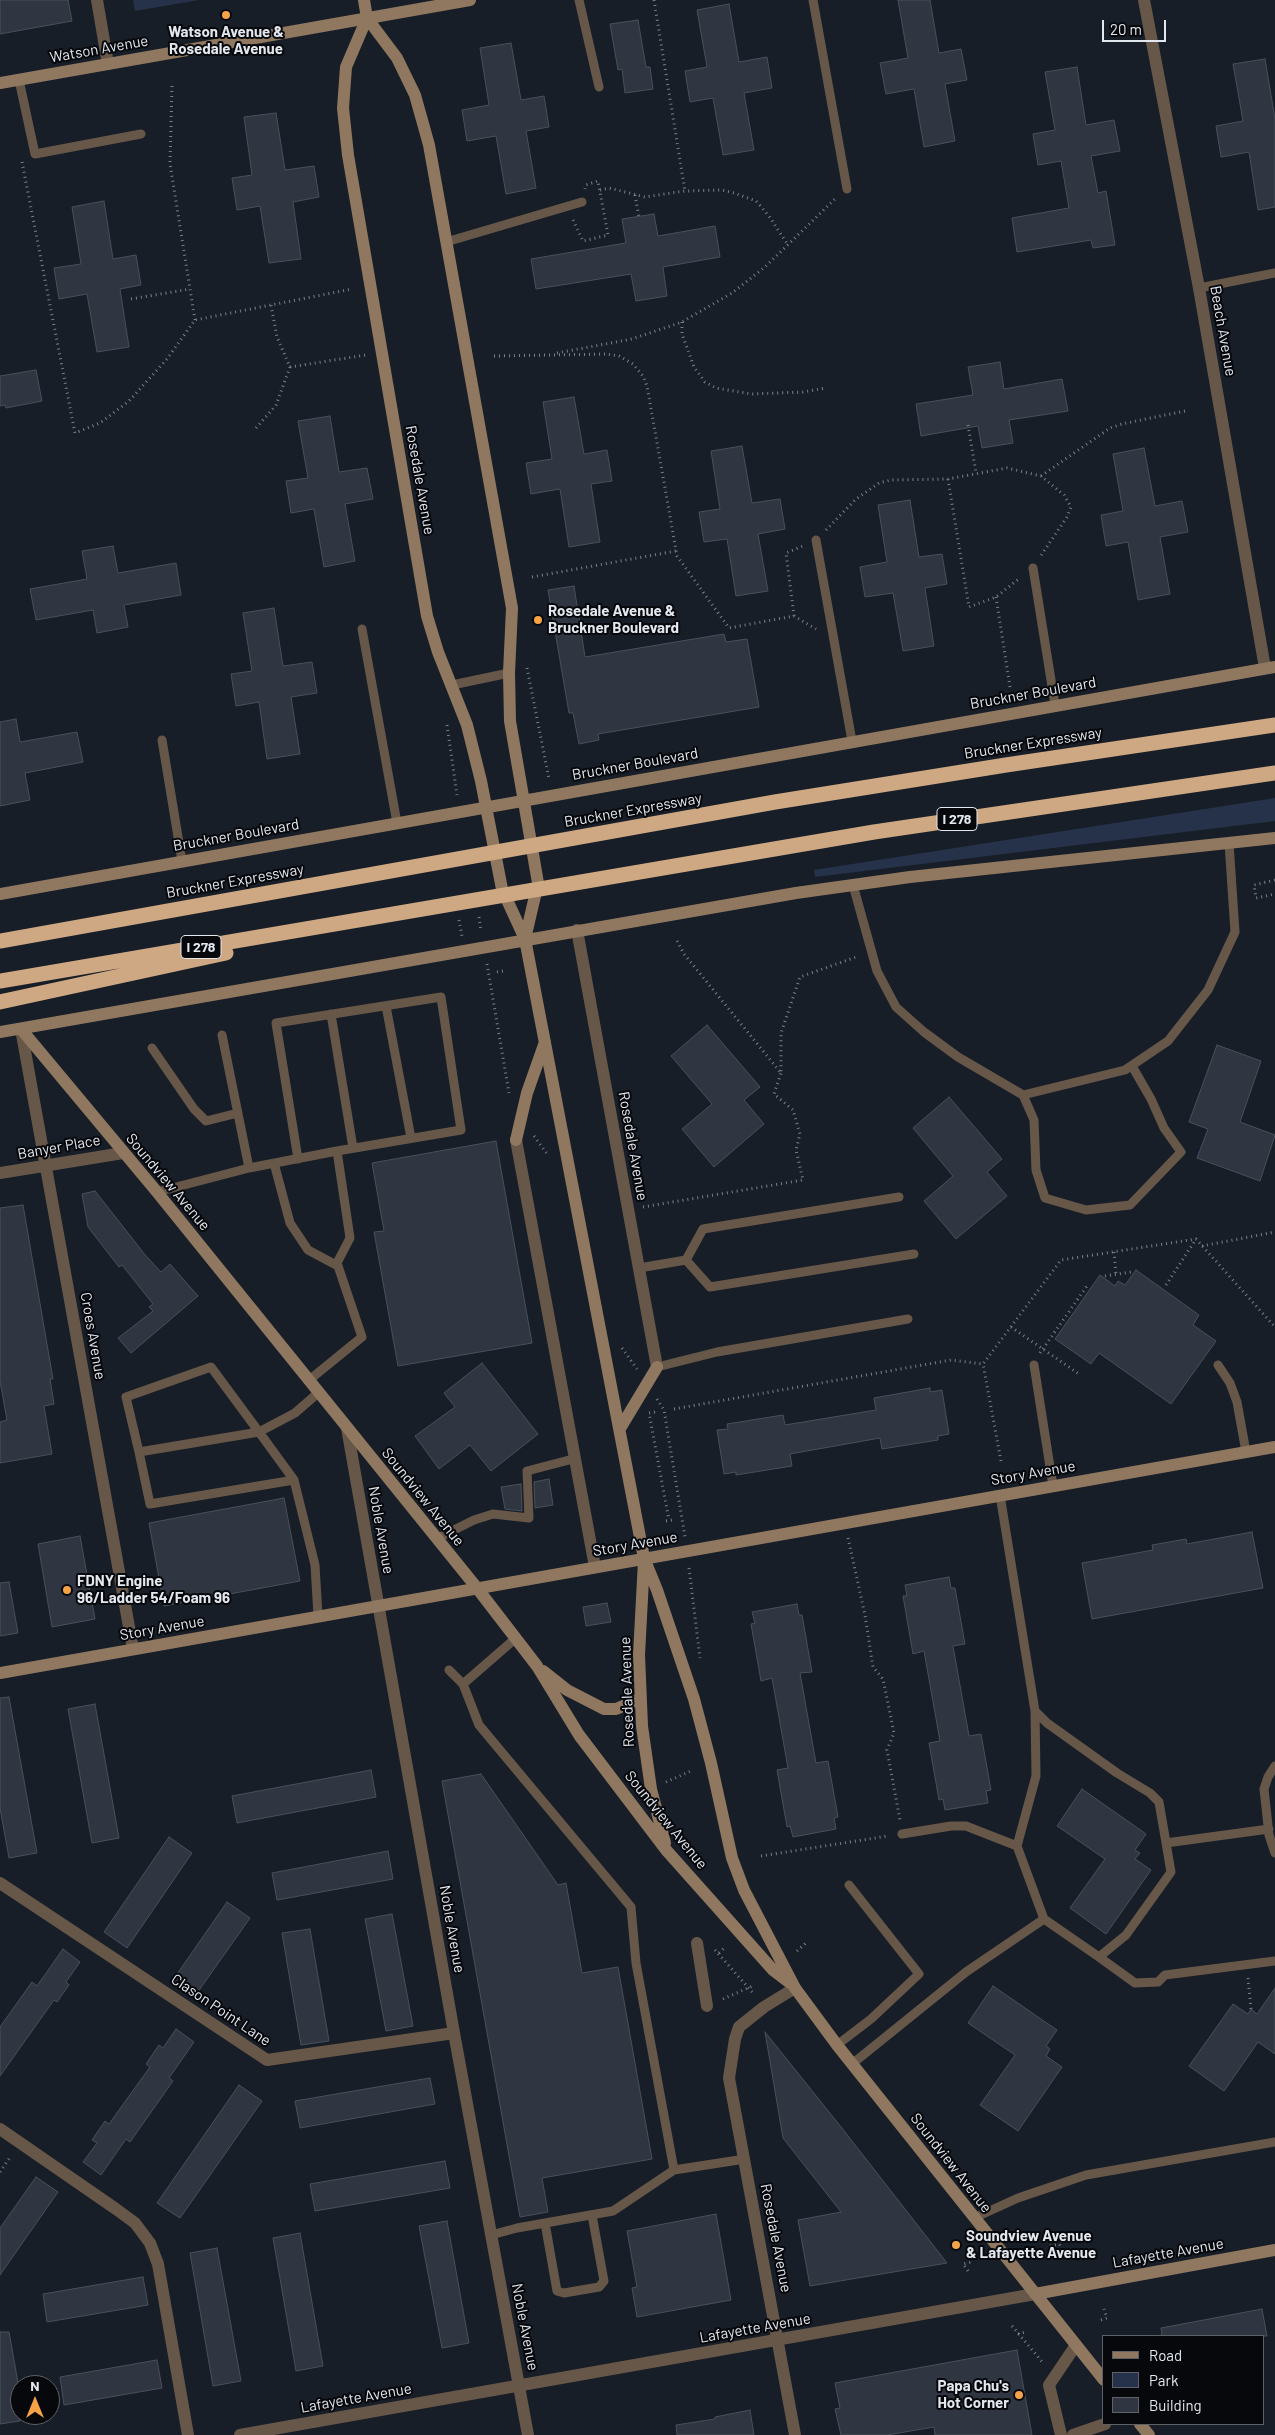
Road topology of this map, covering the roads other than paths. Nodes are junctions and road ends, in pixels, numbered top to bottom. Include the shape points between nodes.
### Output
1 (97, 0) edge
2 (364, 0) edge
3 (470, 0) edge
4 (580, 0) edge
5 (813, 0) edge
6 (1144, 0) edge
7 (367, 18) junction
8 (108, 64) junction
9 (19, 80) junction
10 (0, 83) edge
11 (599, 87) dead end
12 (141, 134) dead end
13 (847, 189) road end
14 (582, 202) dead end
15 (446, 242) junction
16 (1275, 273) edge
17 (1199, 288) junction
18 (816, 540) road end
19 (1033, 568) road end
20 (362, 629) dead end
21 (1270, 668) edge
22 (509, 673) junction
23 (452, 685) junction
24 (1055, 705) junction
25 (1275, 715) edge
26 (1275, 726) edge
27 (1219, 733) junction
28 (162, 740) dead end
29 (852, 741) junction
30 (1275, 773) edge
31 (524, 800) junction
32 (486, 807) junction
33 (397, 823) junction
34 (1275, 838) edge
35 (1229, 843) junction
36 (182, 861) junction
37 (853, 884) junction
38 (0, 894) edge
39 (402, 913) junction
40 (578, 930) junction
41 (525, 939) junction
42 (0, 941) edge
43 (0, 981) edge
44 (0, 1002) edge
45 (386, 1006) junction
46 (331, 1014) junction
47 (21, 1029) junction
48 (0, 1032) edge
49 (222, 1035) dead end
50 (545, 1042) junction
51 (152, 1048) dead end
52 (1132, 1066) junction
53 (1022, 1095) junction
54 (238, 1113) junction
55 (411, 1138) junction
56 (516, 1140) joint
57 (353, 1148) junction
58 (337, 1151) junction
59 (123, 1153) junction
60 (298, 1159) junction
61 (274, 1164) junction
62 (46, 1166) junction
63 (249, 1168) junction
64 (0, 1173) edge
65 (157, 1192) junction
66 (899, 1197) dead end
67 (914, 1254) dead end
68 (686, 1260) junction
69 (338, 1266) junction
70 (639, 1268) junction
71 (908, 1319) dead end
72 (1034, 1365) road end
73 (1218, 1365) dead end
74 (657, 1367) junction
75 (308, 1381) junction
76 (318, 1393) junction
77 (347, 1428) junction
78 (621, 1428) junction
79 (259, 1432) junction
80 (1275, 1447) edge
81 (139, 1452) junction
82 (1246, 1452) junction
83 (573, 1459) junction
84 (294, 1480) junction
85 (1053, 1486) junction
86 (1000, 1495) junction
87 (436, 1538) junction
88 (644, 1558) junction
89 (595, 1567) junction
90 (477, 1588) junction
91 (378, 1606) junction
92 (318, 1616) junction
93 (516, 1638) junction
94 (133, 1649) junction
95 (537, 1666) junction
96 (449, 1670) dead end
97 (0, 1673) edge
98 (463, 1684) junction
99 (640, 1699) junction
100 (1035, 1711) junction
101 (711, 1763) joint
102 (1275, 1766) edge
103 (1269, 1829) junction
104 (902, 1834) road end
105 (1166, 1843) junction
106 (1017, 1846) junction
107 (668, 1851) junction
108 (1275, 1853) edge
109 (0, 1883) edge
110 (849, 1885) dead end
111 (1044, 1919) junction
112 (697, 1943) dead end
113 (1099, 1957) junction
114 (1275, 1961) edge
115 (795, 1988) junction
116 (712, 2004) road end
117 (454, 2033) junction
118 (836, 2045) junction
119 (852, 2064) junction
120 (0, 2129) edge
121 (1275, 2142) edge
122 (745, 2159) junction
123 (674, 2170) junction
124 (592, 2215) junction
125 (974, 2218) junction
126 (545, 2223) junction
127 (492, 2235) junction
128 (1275, 2250) edge
129 (1035, 2294) junction
130 (778, 2341) junction
131 (1076, 2345) junction
132 (1102, 2378) edge
133 (520, 2386) junction
134 (1103, 2425) edge
135 (1141, 2425) edge
136 (272, 2432) edge
137 (188, 2435) edge
138 (240, 2435) edge
139 (528, 2435) edge
140 (795, 2435) edge
141 (1061, 2435) edge
142 (1073, 2435) edge
143 (1149, 2435) edge

1 - 8 street
2 - 7 main road, Rosedale Avenue
3 - 7 main road, Watson Avenue
4 - 11 lane
5 - 13 lane
6 - 17 street, Beach Avenue
7 - 8 main road, Watson Avenue
7 - 15 main road, Rosedale Avenue via 397,58 415,94 429,145
7 - 23 main road, Rosedale Avenue via 346,67 344,108 348,154 427,616
8 - 9 main road, Watson Avenue
9 - 10 main road, Watson Avenue
9 - 12 lane via 35,154
14 - 15 lane
15 - 22 main road, Rosedale Avenue via 512,608
16 - 17 lane
17 - 21 street, Beach Avenue
18 - 29 lane
19 - 24 lane
20 - 33 lane
21 - 24 main road, Bruckner Boulevard
22 - 23 lane
22 - 31 main road, Rosedale Avenue via 510,721
23 - 32 main road, Rosedale Avenue via 467,725
24 - 29 main road, Bruckner Boulevard
25 - 27 highway
26 - 27 highway, Bruckner Expressway
27 - 42 highway, Bruckner Expressway via 630,828
28 - 36 lane
29 - 31 main road, Bruckner Boulevard
30 - 39 highway, I 278 via 874,832
31 - 32 main road, Bruckner Boulevard
31 - 41 main road, Rosedale Avenue via 538,883
32 - 33 main road, Bruckner Boulevard
32 - 41 main road, Rosedale Avenue via 502,890
33 - 36 main road, Bruckner Boulevard
34 - 35 main road
35 - 37 main road
35 - 52 lane via 1235,932 1208,990 1168,1041
36 - 38 main road, Bruckner Boulevard
37 - 40 main road
37 - 53 lane via 877,971 896,1007 958,1057
39 - 43 highway, I 278
39 - 44 highway
40 - 41 main road
40 - 70 street, Rosedale Avenue
41 - 47 main road
41 - 50 main road, Rosedale Avenue
45 - 46 lane
45 - 55 lane
45 - 55 lane via 441,997 461,1130
46 - 57 lane
46 - 60 lane via 276,1023
47 - 48 main road
47 - 59 main road, Soundview Avenue
47 - 62 street, Croes Avenue
49 - 54 lane
50 - 56 main road via 527,1093
50 - 78 main road, Rosedale Avenue
51 - 54 lane via 194,1109 206,1121
52 - 53 lane via 1089,1080
52 - 53 lane via 1164,1128 1181,1152 1130,1205 1086,1210 1045,1198 1036,1170 1034,1120
54 - 63 lane
55 - 57 lane
56 - 83 street
57 - 58 lane
58 - 60 lane
58 - 69 lane via 350,1238
59 - 62 street, Banyer Place
59 - 65 main road, Soundview Avenue
60 - 61 lane
61 - 63 lane
61 - 69 lane via 290,1223 308,1250
62 - 64 street, Banyer Place
62 - 94 street, Croes Avenue
63 - 65 lane
65 - 75 main road, Soundview Avenue
66 - 68 lane via 703,1229
67 - 68 lane via 710,1287
68 - 70 lane
69 - 75 lane via 362,1337
70 - 74 street, Rosedale Avenue
71 - 74 lane via 717,1352
72 - 85 lane
73 - 82 lane via 1237,1402
74 - 78 main road
75 - 76 main road, Soundview Avenue
76 - 77 main road, Soundview Avenue
76 - 79 lane via 295,1413
77 - 87 main road, Soundview Avenue
77 - 91 street, Noble Avenue
78 - 88 main road, Rosedale Avenue
79 - 81 lane
79 - 81 lane via 211,1367 126,1397
79 - 84 lane
80 - 82 main road, Story Avenue
81 - 84 lane via 150,1504
82 - 85 main road, Story Avenue
83 - 87 lane via 527,1472 529,1518 493,1514
83 - 89 street
84 - 92 lane via 315,1565
85 - 86 main road, Story Avenue
86 - 88 main road, Story Avenue
86 - 100 lane
87 - 90 main road, Soundview Avenue
88 - 89 main road, Story Avenue
88 - 99 main road, Rosedale Avenue
88 - 101 main road, Rosedale Avenue via 694,1699
89 - 90 main road, Story Avenue
90 - 91 main road, Story Avenue
90 - 93 main road, Soundview Avenue
91 - 92 main road, Story Avenue
91 - 117 street, Noble Avenue
92 - 94 main road, Story Avenue
93 - 95 main road, Soundview Avenue
93 - 98 lane
94 - 97 main road, Story Avenue
95 - 99 main road via 567,1690 604,1709 616,1709
95 - 107 main road, Soundview Avenue via 578,1735
96 - 98 lane
98 - 123 lane via 479,1724 631,1907 636,1963
99 - 107 main road, Rosedale Avenue via 648,1773
100 - 105 lane via 1047,1724 1159,1802
100 - 106 lane via 1036,1776
101 - 115 main road, Soundview Avenue via 732,1858 744,1890
102 - 103 lane via 1264,1789
103 - 105 lane
103 - 108 lane
104 - 106 lane via 966,1826
105 - 113 lane via 1171,1872 1126,1935
106 - 111 lane
107 - 115 main road, Soundview Avenue via 773,1970
109 - 117 street, Clason Point Lane via 267,2060
110 - 118 lane via 919,1974 871,2019
111 - 113 lane
111 - 119 lane via 966,1972
112 - 116 street
113 - 114 lane via 1135,1982 1158,1982 1165,1975
115 - 118 main road, Soundview Avenue
115 - 122 street, Rosedale Avenue via 739,2026 735,2039 729,2078
117 - 127 street, Noble Avenue
118 - 119 main road, Soundview Avenue
119 - 125 main road, Soundview Avenue
120 - 137 street via 122,2213 135,2223 150,2243 158,2264
121 - 125 lane via 1086,2175 1018,2198
122 - 123 lane
122 - 130 street, Rosedale Avenue
123 - 124 lane via 613,2211
124 - 126 lane
124 - 126 lane via 604,2281 599,2287 564,2293 557,2290
125 - 129 main road, Soundview Avenue
126 - 127 lane
127 - 133 street, Noble Avenue
128 - 129 main road, Lafayette Avenue
129 - 130 street, Lafayette Avenue
129 - 131 main road, Soundview Avenue
130 - 133 street, Lafayette Avenue
130 - 140 street, Rosedale Avenue
131 - 132 main road, Soundview Avenue
131 - 141 street via 1049,2385
133 - 136 street, Lafayette Avenue
133 - 139 street, Noble Avenue
134 - 142 street
135 - 143 main road
136 - 138 street, Lafayette Avenue

